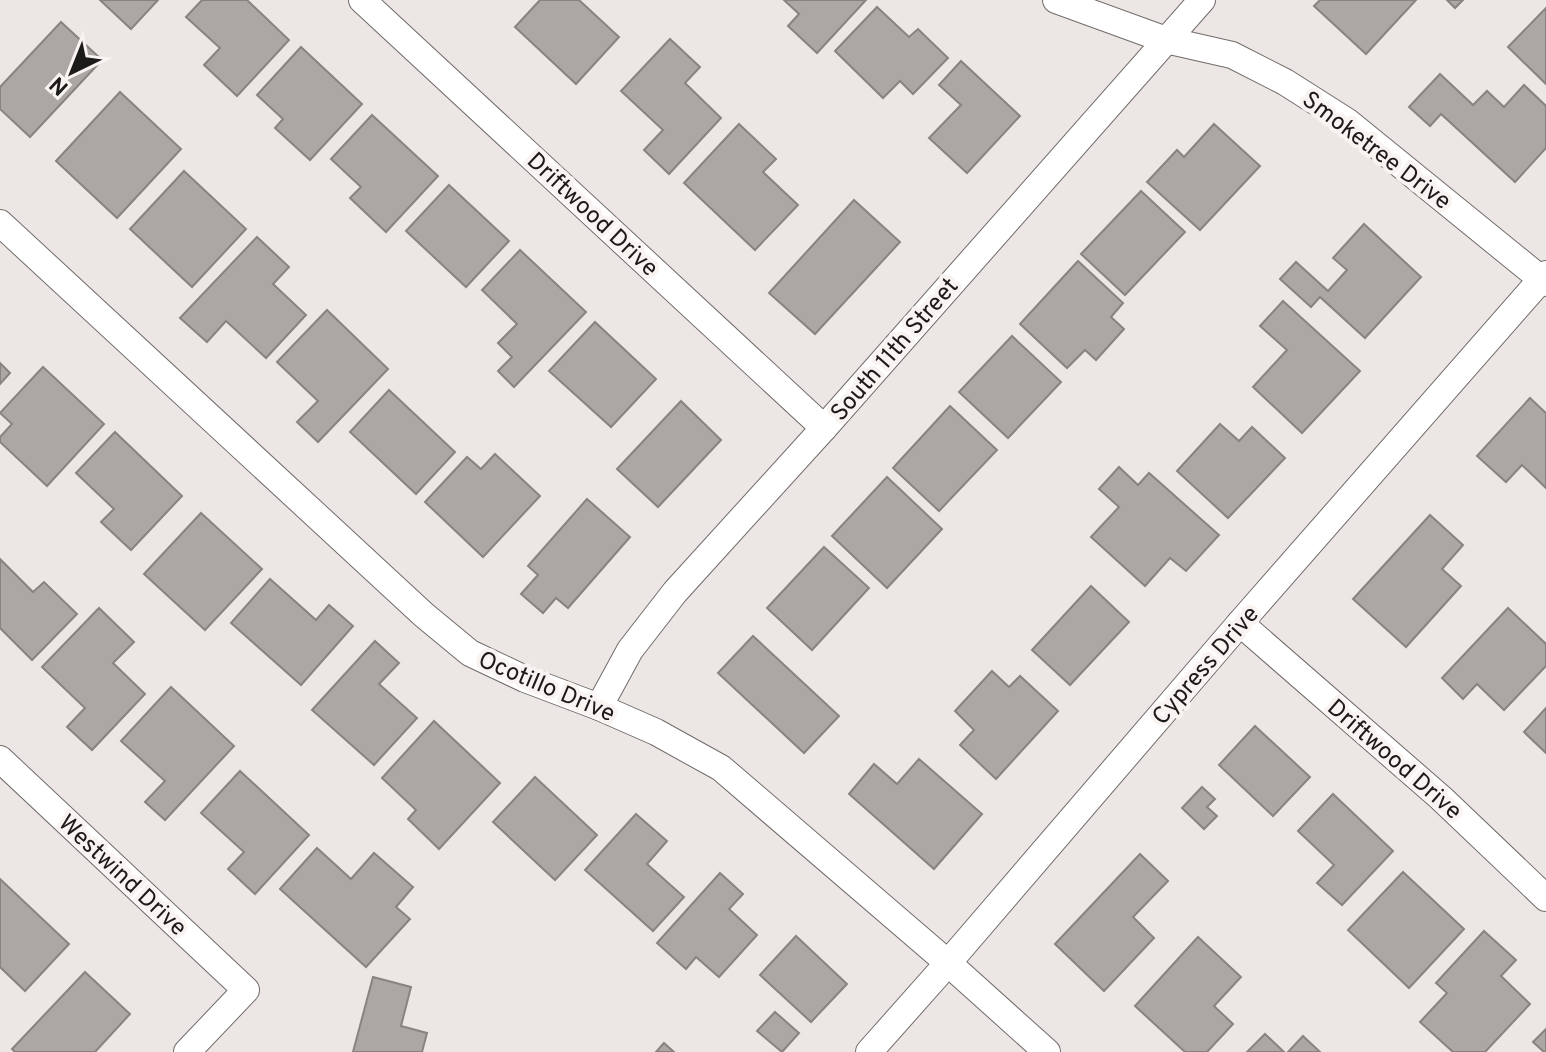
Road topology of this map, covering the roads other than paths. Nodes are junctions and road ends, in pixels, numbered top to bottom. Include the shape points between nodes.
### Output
1 (362, 0) edge
2 (1056, 0) edge
3 (1202, 0) edge
4 (1166, 40) junction
5 (0, 223) edge
6 (1545, 279) edge
7 (824, 428) junction
8 (1240, 623) junction
9 (599, 707) junction
10 (0, 759) edge
11 (1546, 898) edge
12 (948, 963) junction
13 (187, 1052) edge
14 (869, 1052) edge
15 (1047, 1052) edge

1 - 7 street, Driftwood Drive
2 - 4 street, Smoketree Drive
3 - 4 street, South 11th Street
4 - 6 street, Smoketree Drive via 1232,55 1285,82 1348,122
4 - 7 street, South 11th Street
5 - 9 street, Ocotillo Drive via 470,653
6 - 8 street, Cypress Drive
7 - 9 street, South 11th Street via 675,592 630,650
8 - 11 street, Driftwood Drive via 1441,798
8 - 12 street, Cypress Drive
9 - 12 street, Ocotillo Drive via 721,768
10 - 13 street, Westwind Drive via 246,990
12 - 14 street, Cypress Drive
12 - 15 street, Ocotillo Drive

